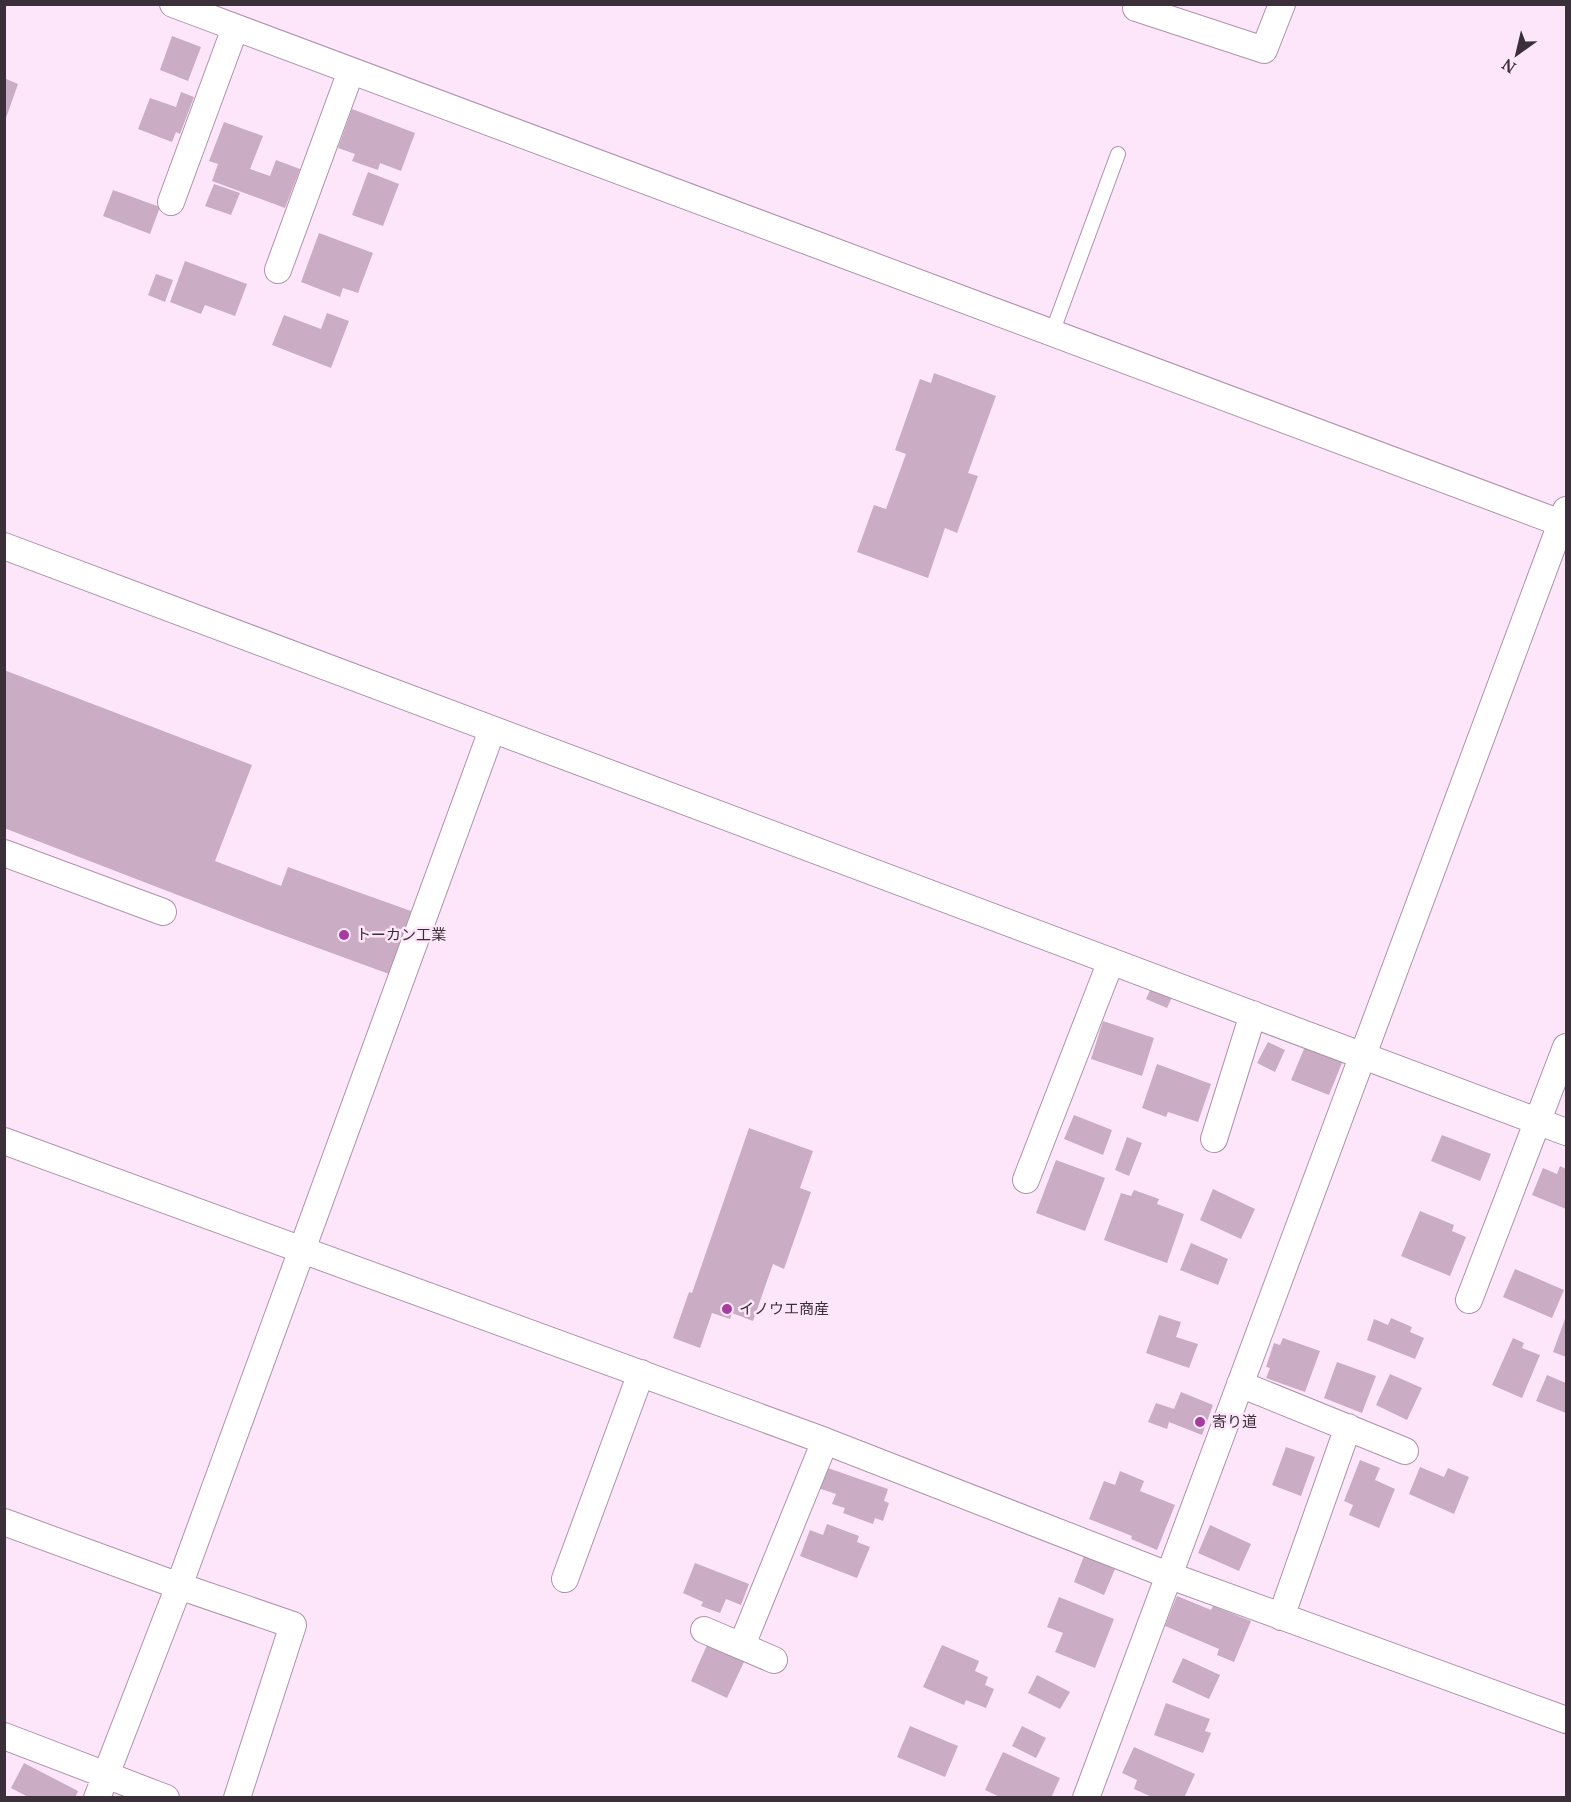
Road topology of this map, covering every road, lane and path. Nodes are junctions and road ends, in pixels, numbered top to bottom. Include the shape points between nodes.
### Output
1 (173, 4) edge
2 (1138, 4) edge
3 (1282, 4) edge
4 (235, 28) junction
5 (351, 71) junction
6 (1118, 154) dead end
7 (171, 202) dead end
8 (278, 270) dead end
9 (1052, 333) junction
10 (1565, 519) edge
11 (4, 546) edge
12 (492, 730) junction
13 (4, 853) edge
14 (163, 912) dead end
15 (1111, 961) junction
16 (1253, 1014) junction
17 (1566, 1047) edge
18 (1363, 1056) junction
19 (1538, 1121) junction
20 (1566, 1132) edge
21 (1214, 1139) dead end
22 (4, 1141) edge
23 (1026, 1180) dead end
24 (302, 1250) junction
25 (1469, 1300) dead end
26 (641, 1373) junction
27 (1240, 1384) junction
28 (1347, 1427) junction
29 (825, 1441) junction
30 (1405, 1450) dead end
31 (4, 1522) edge
32 (1168, 1575) junction
33 (565, 1579) dead end
34 (178, 1586) junction
35 (1281, 1617) junction
36 (704, 1630) dead end
37 (742, 1645) junction
38 (774, 1660) dead end
39 (1566, 1720) edge
40 (4, 1736) edge
41 (101, 1786) edge
42 (166, 1797) edge
43 (237, 1797) edge
44 (1086, 1797) edge

1 - 4 street
2 - 3 street via 1136,8 1264,50
4 - 5 street
4 - 7 street
5 - 8 street
5 - 9 street
6 - 9 lane
9 - 10 street
10 - 18 street
11 - 12 street
12 - 15 street
12 - 24 street
13 - 14 street
15 - 16 street
15 - 23 street
16 - 18 street
16 - 21 street
17 - 19 street
18 - 19 street
18 - 27 street
19 - 20 street
19 - 25 street
22 - 24 street
24 - 26 street
24 - 34 street
26 - 29 street
26 - 33 street
27 - 28 street
27 - 32 street
28 - 30 street
28 - 35 street
29 - 32 street
29 - 37 street
31 - 34 street
32 - 35 street
32 - 44 street
34 - 41 street
34 - 43 street via 293,1625
35 - 39 street
36 - 37 street
37 - 38 street
40 - 41 street
41 - 42 street

